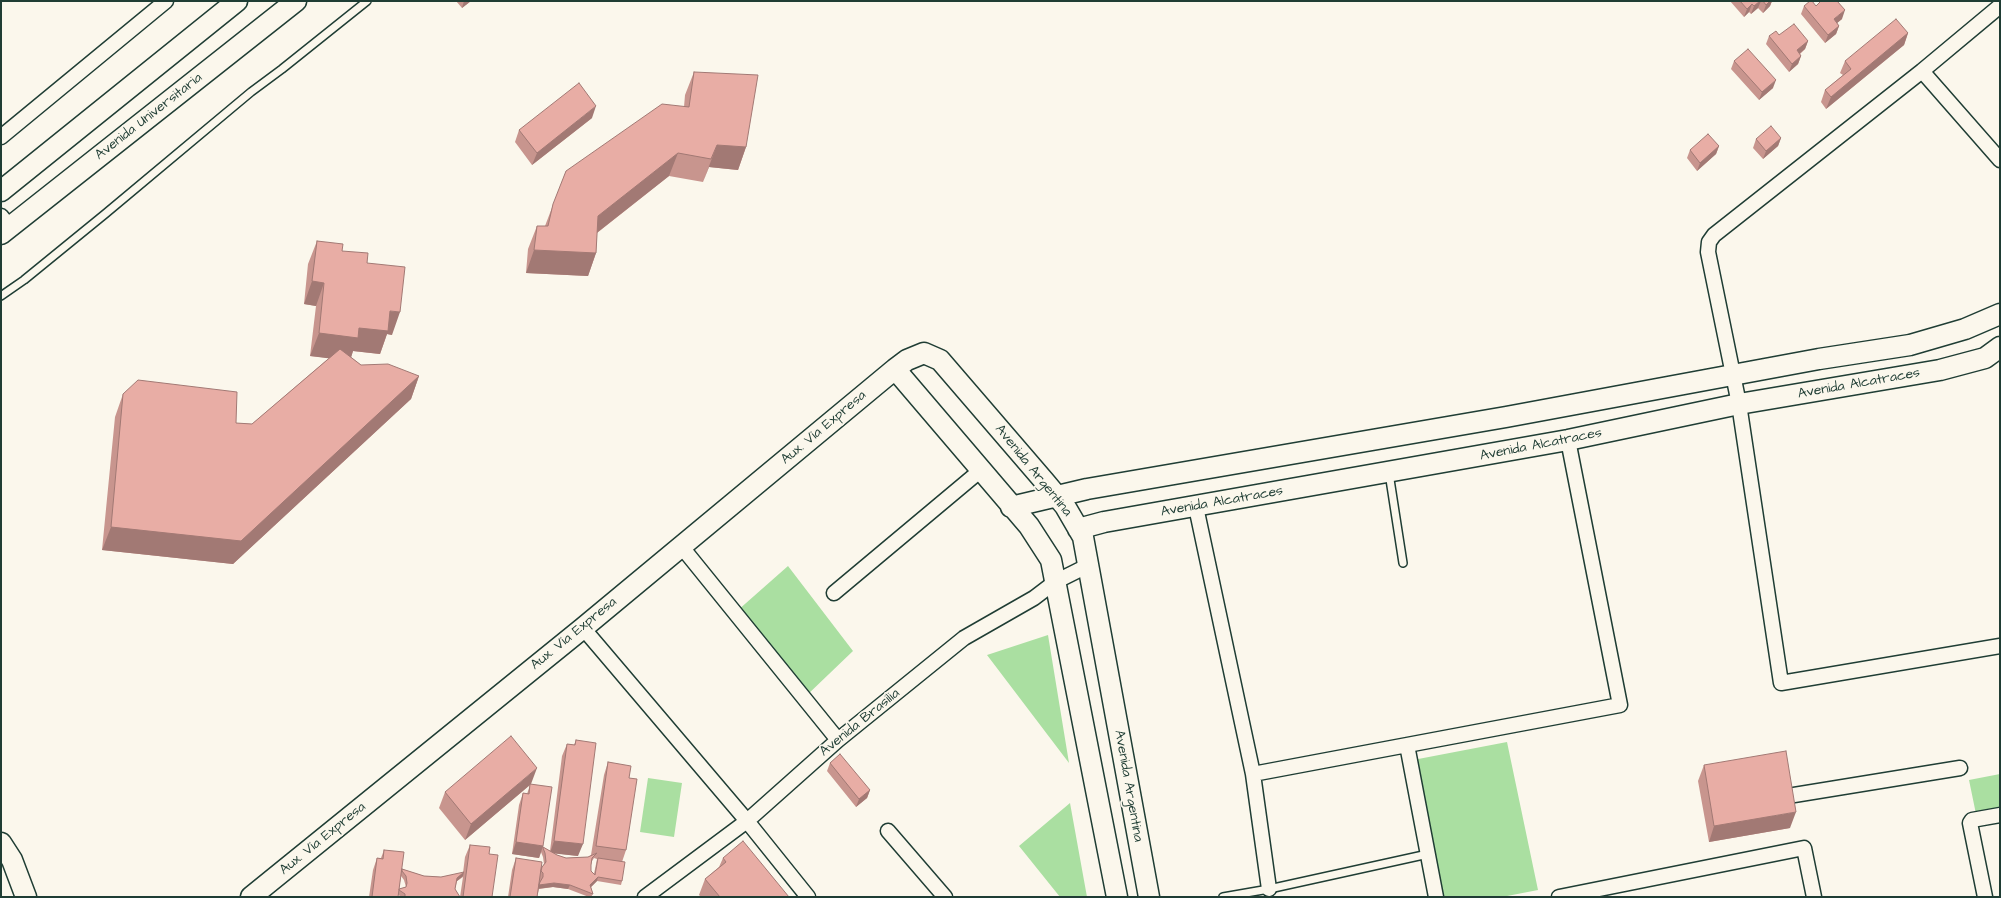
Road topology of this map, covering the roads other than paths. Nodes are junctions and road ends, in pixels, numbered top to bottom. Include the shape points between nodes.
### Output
1 (166, 1) edge
2 (237, 1) edge
3 (296, 1) edge
4 (366, 1) edge
5 (2000, 6) edge
6 (1922, 71) junction
7 (1, 137) edge
8 (2000, 160) edge
9 (1, 191) edge
10 (4, 226) edge
11 (1, 296) edge
12 (2000, 314) edge
13 (1995, 353) edge
14 (895, 369) junction
15 (1733, 376) junction
16 (1739, 404) junction
17 (1568, 440) junction
18 (981, 470) junction
19 (1388, 473) junction
20 (1057, 496) junction
21 (1011, 507) junction
22 (1196, 507) junction
23 (1078, 529) junction
24 (681, 546) junction
25 (1403, 563) dead end
26 (1087, 566) junction
27 (1055, 582) junction
28 (834, 593) dead end
29 (583, 628) junction
30 (2000, 646) edge
31 (838, 740) junction
32 (1407, 745) junction
33 (1960, 768) dead end
34 (1253, 774) junction
35 (1794, 795) edge
36 (2000, 815) edge
37 (747, 821) junction
38 (888, 831) dead end
39 (1, 843) edge
40 (1428, 854) junction
41 (6, 864) edge
42 (1269, 889) junction
43 (651, 895) edge
44 (26, 897) edge
45 (251, 897) edge
46 (808, 897) edge
47 (945, 897) edge
48 (1117, 897) edge
49 (1149, 897) edge
50 (1223, 897) edge
51 (1436, 897) edge
52 (1559, 897) edge
53 (1814, 897) edge
54 (1985, 897) edge

1 - 7 street
2 - 9 main road
3 - 10 main road, Avenida Universitaria
4 - 11 lane via 251,92 24,280
5 - 6 street
6 - 8 street
6 - 15 street via 1720,230 1709,242 1708,252
12 - 15 main road via 1965,329 1910,345
13 - 16 main road, Avenida Alcatraces via 1940,370
14 - 18 main road
14 - 20 main road, Avenida Argentina via 924,352 940,360
14 - 24 main road, Aux. Vía Expresa
15 - 16 street
15 - 20 main road
16 - 17 main road, Avenida Alcatraces
16 - 30 street via 1781,683
17 - 19 main road, Avenida Alcatraces
17 - 32 street via 1620,705
18 - 21 main road
18 - 28 street
19 - 22 main road, Avenida Alcatraces
19 - 25 lane
20 - 21 main road
20 - 23 main road, Avenida Argentina
21 - 27 main road via 1029,526 1050,560
22 - 23 main road, Avenida Alcatraces via 1104,522
22 - 34 street
23 - 26 main road, Avenida Argentina via 1083,537
24 - 29 main road, Aux. Vía Expresa
24 - 31 street
26 - 27 street, Avenida Brasilia
26 - 49 main road, Avenida Argentina
27 - 31 street, Avenida Brasilia via 1034,598 964,638
27 - 48 main road
29 - 37 street
29 - 45 main road, Aux. Vía Expresa
31 - 37 street, Avenida Brasilia
32 - 34 street
32 - 40 street
33 - 35 street
34 - 42 street
36 - 54 street via 1972,820 1970,823
37 - 43 street, Avenida Brasilia
37 - 46 street
38 - 47 street
39 - 41 main road
40 - 42 lane
40 - 51 street
41 - 44 main road
42 - 50 lane
52 - 53 street via 1804,848

